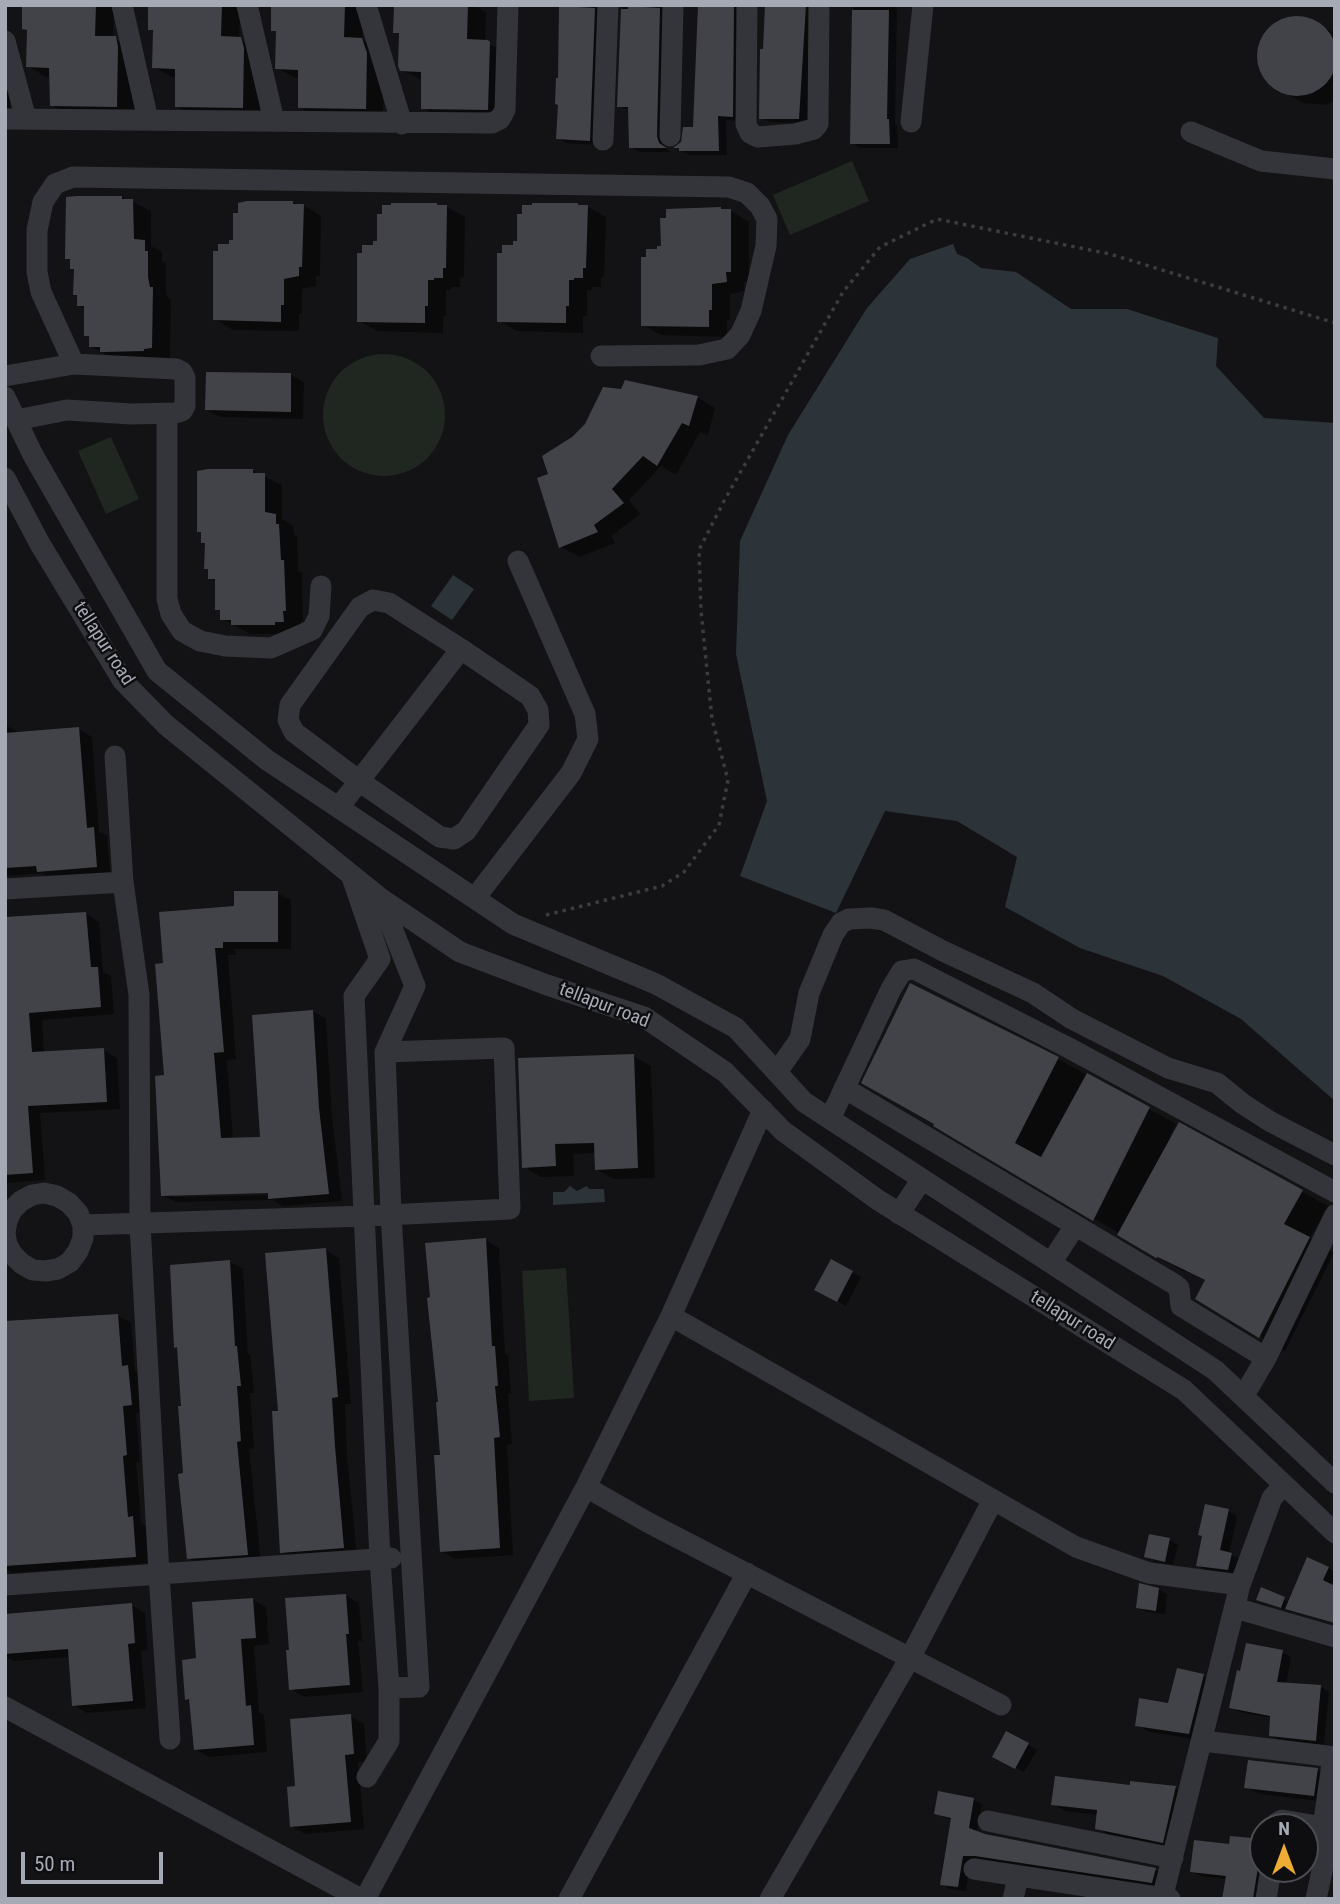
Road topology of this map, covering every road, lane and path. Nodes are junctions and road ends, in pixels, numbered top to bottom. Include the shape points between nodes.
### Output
1 (122, 5) edge
2 (247, 5) edge
3 (366, 5) edge
4 (508, 5) edge
5 (608, 5) edge
6 (673, 5) edge
7 (747, 5) edge
8 (819, 5) edge
9 (923, 5) edge
10 (5, 41) edge
11 (16, 119) edge
12 (148, 120) junction
13 (274, 121) junction
14 (911, 122) dead end
15 (402, 124) junction
16 (1191, 132) dead end
17 (670, 136) dead end
18 (603, 140) dead end
19 (1335, 169) edge
20 (1335, 323) edge
21 (601, 356) dead end
22 (74, 364) junction
23 (5, 376) edge
24 (5, 397) edge
25 (167, 414) junction
26 (16, 420) junction
27 (5, 478) edge
28 (518, 561) dead end
29 (321, 586) dead end
30 (461, 649) junction
31 (115, 756) dead end
32 (359, 781) junction
33 (339, 807) junction
34 (352, 875) junction
35 (123, 882) junction
36 (5, 889) edge
37 (380, 898) junction
38 (475, 898) junction
39 (513, 924) junction
40 (385, 1052) junction
41 (777, 1072) junction
42 (844, 1088) junction
43 (763, 1111) junction
44 (830, 1119) junction
45 (1335, 1154) edge
46 (922, 1179) junction
47 (1335, 1192) edge
48 (391, 1214) junction
49 (899, 1214) junction
50 (1335, 1215) edge
51 (366, 1216) junction
52 (140, 1224) junction
53 (83, 1225) junction
54 (1075, 1226) junction
55 (5, 1233) edge
56 (1051, 1263) junction
57 (671, 1316) junction
58 (1263, 1364) junction
59 (1243, 1397) junction
60 (1335, 1483) edge
61 (1284, 1485) junction
62 (586, 1487) junction
63 (993, 1500) junction
64 (1335, 1533) edge
65 (411, 1558) junction
66 (380, 1559) junction
67 (747, 1573) junction
68 (159, 1574) junction
69 (5, 1585) edge
70 (1240, 1586) junction
71 (1236, 1608) junction
72 (1335, 1637) edge
73 (910, 1658) junction
74 (388, 1688) junction
75 (1001, 1705) dead end
76 (5, 1707) edge
77 (170, 1738) dead end
78 (1203, 1741) junction
79 (1334, 1757) edge
80 (367, 1777) dead end
81 (988, 1821) dead end
82 (1319, 1825) edge
83 (1323, 1826) junction
84 (1173, 1858) junction
85 (974, 1869) dead end
86 (1018, 1877) junction
87 (776, 1897) edge
88 (1165, 1898) edge
89 (363, 1899) edge
90 (569, 1899) edge
91 (1013, 1899) edge
92 (1316, 1899) edge

1 - 12 street
2 - 13 street
3 - 15 street
4 - 15 street via 505,110 500,119 492,123
5 - 18 street
6 - 17 street
7 - 8 street via 746,124 758,137 814,130 818,124
9 - 14 street
10 - 11 street
11 - 12 street
12 - 13 street
13 - 15 street
16 - 19 street via 1261,161
20 - 39 path via 1110,254 937,219 880,247 843,292 699,550 712,719 728,780 719,825 684,872 662,886
21 - 22 street via 699,355 727,349 740,335 751,311 767,233 767,219 747,193 729,187 73,177 55,184 43,202 37,230 37,272 41,292
22 - 23 street
22 - 25 street via 182,372 185,406
24 - 26 street
25 - 26 street via 67,410
25 - 29 street via 167,599 182,631 200,641 271,648 312,630
26 - 33 street via 157,671 267,760
27 - 34 street, tellapur road via 123,681 166,725
28 - 38 street via 585,713 588,739 571,773
30 - 32 street
30 - 32 street via 389,603 373,600 360,607 290,705 288,720 293,732
30 - 32 street via 530,696 539,725 466,831 454,839 440,837
31 - 35 street
32 - 33 street
33 - 38 street
34 - 37 street, tellapur road
34 - 51 street via 380,959 354,996
35 - 36 street
35 - 52 street via 139,995
37 - 40 street via 415,986
37 - 43 street, tellapur road via 460,952 643,1017 725,1072
38 - 39 street
39 - 41 street via 656,984 736,1028
40 - 48 street
40 - 48 street via 504,1048 510,1209
41 - 44 street via 804,1102
41 - 45 street via 800,1038 809,993 833,935 849,919 871,918 884,920 1033,993 1072,1019 1168,1068 1217,1083 1271,1122
42 - 44 street
42 - 47 street via 895,982 902,971 914,969
42 - 54 street
43 - 49 street, tellapur road via 783,1131
43 - 57 street
44 - 46 street
46 - 49 street
46 - 56 street
48 - 51 street
48 - 65 street
49 - 61 street, tellapur road via 1184,1390
50 - 58 street
51 - 52 street
51 - 66 street
52 - 53 street
52 - 68 street
53 - 55 street via 69,1203 57,1196 32,1195 12,1210
53 - 55 street via 83,1238 70,1262 45,1271 22,1264 7,1245
54 - 56 street
54 - 58 street via 1174,1284 1179,1288 1181,1306
56 - 59 street via 1215,1370
57 - 62 street
57 - 63 street
58 - 59 street
59 - 60 street
61 - 64 street, tellapur road
61 - 70 street via 1272,1498
62 - 67 street
62 - 89 street
63 - 70 street via 1076,1547 1149,1573
63 - 73 street
65 - 66 street
65 - 74 street via 419,1687
66 - 68 street
66 - 74 street
67 - 73 street
67 - 90 street
68 - 69 street
68 - 77 street
70 - 71 street
71 - 72 street
71 - 78 street
73 - 75 street
73 - 87 street
74 - 80 street via 389,1741
76 - 89 street
78 - 79 street
78 - 84 street
79 - 83 street
81 - 84 street
82 - 83 street
83 - 92 street via 1325,1857
84 - 88 street
85 - 86 street
86 - 88 street
86 - 91 street

